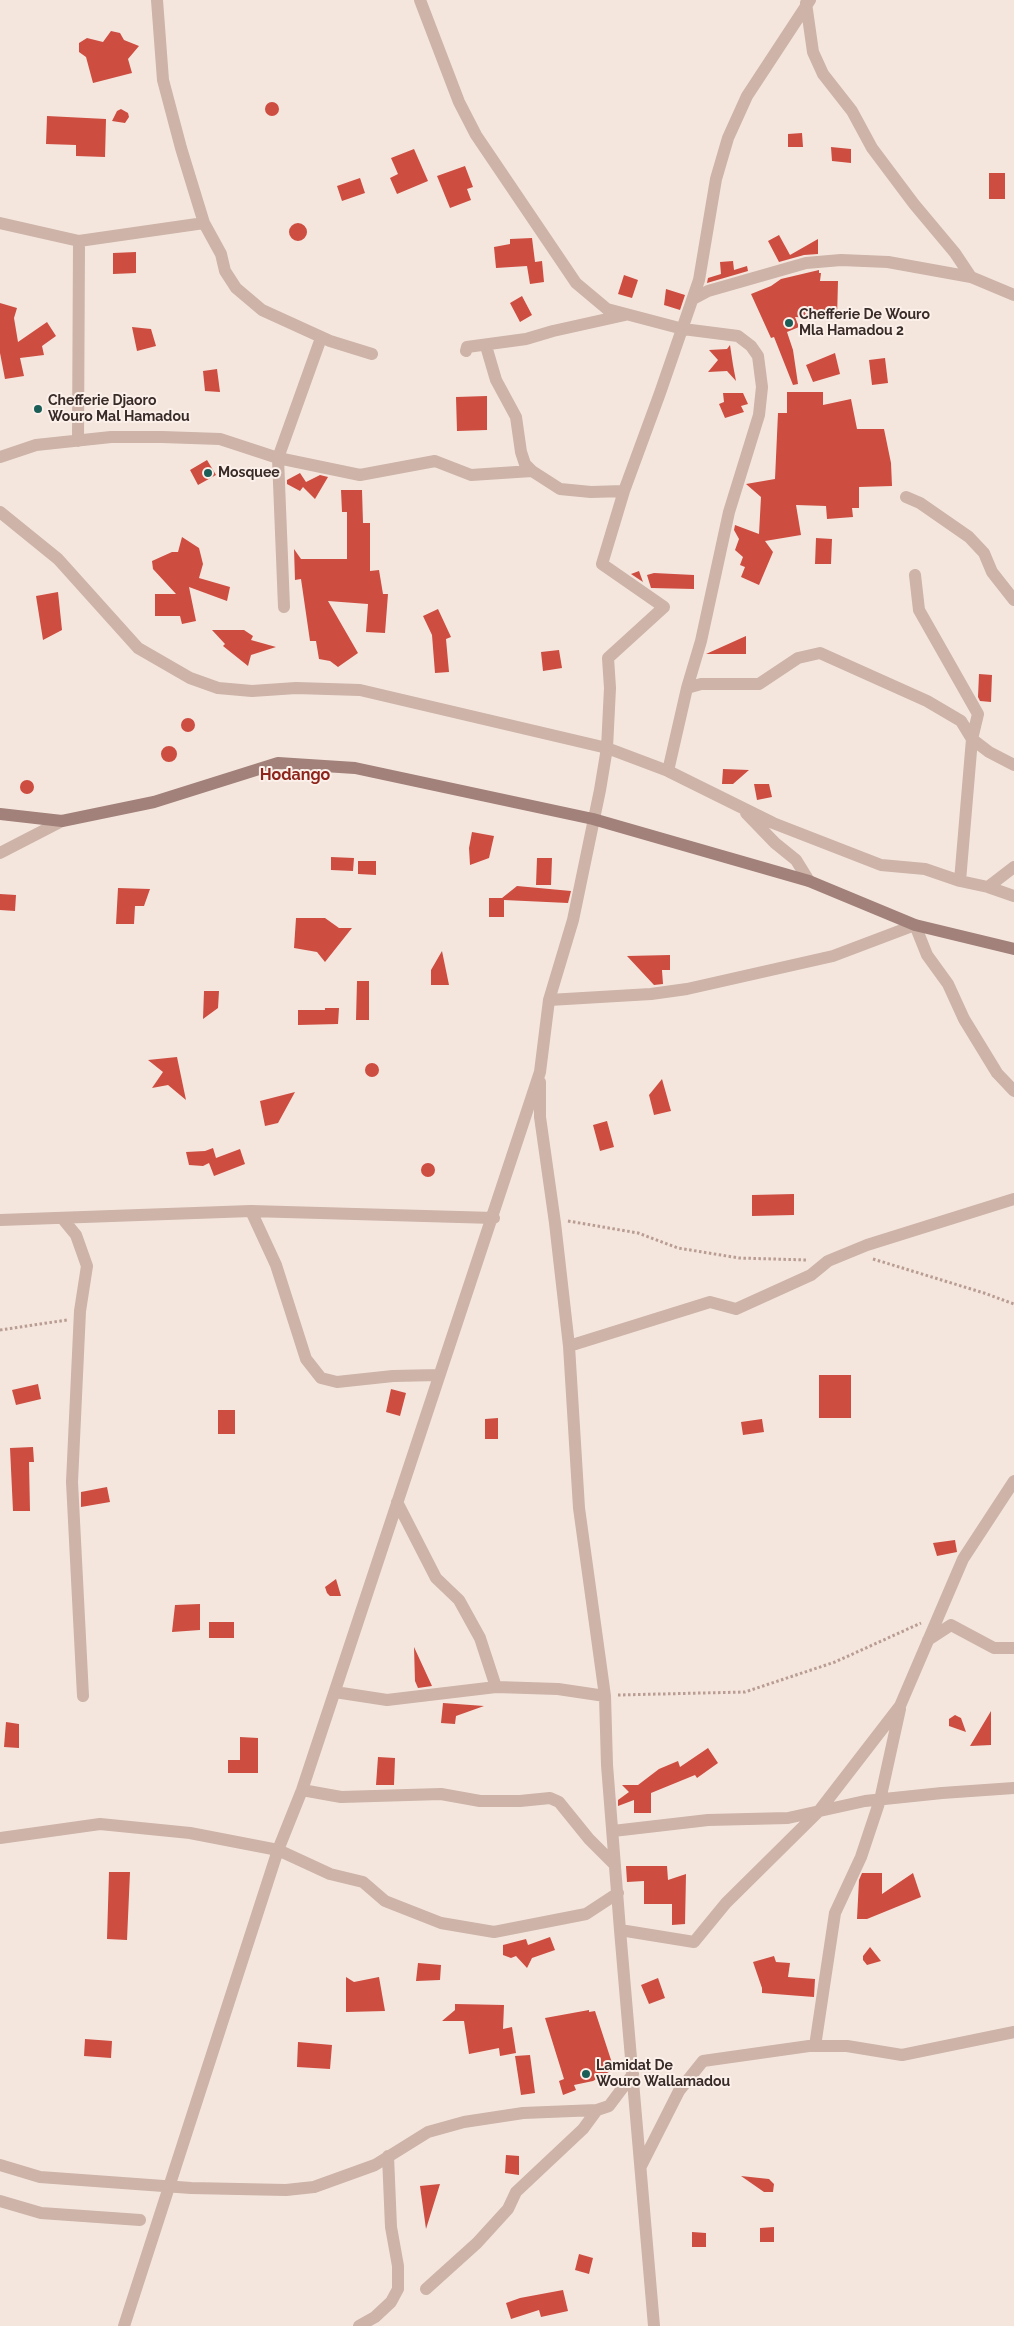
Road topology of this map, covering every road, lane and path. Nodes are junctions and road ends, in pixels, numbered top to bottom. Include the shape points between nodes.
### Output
1 (157, 0) edge
2 (420, 0) edge
3 (808, 2) edge
4 (204, 223) junction
5 (0, 224) edge
6 (79, 241) junction
7 (971, 276) junction
8 (1014, 295) edge
9 (692, 299) junction
10 (626, 315) junction
11 (683, 329) junction
12 (321, 338) junction
13 (486, 346) junction
14 (466, 351) dead end
15 (372, 354) dead end
16 (78, 441) junction
17 (0, 457) edge
18 (278, 458) junction
19 (532, 472) junction
20 (624, 491) junction
21 (906, 496) dead end
22 (0, 512) edge
23 (915, 575) dead end
24 (1014, 600) edge
25 (284, 607) dead end
26 (687, 688) junction
27 (972, 739) junction
28 (607, 748) junction
29 (1014, 765) edge
30 (668, 771) junction
31 (738, 804) junction
32 (0, 814) edge
33 (593, 819) junction
34 (62, 821) junction
35 (0, 853) edge
36 (1014, 866) edge
37 (809, 881) junction
38 (960, 881) junction
39 (988, 887) junction
40 (1014, 896) edge
41 (915, 925) junction
42 (1014, 949) edge
43 (549, 1000) junction
44 (540, 1072) junction
45 (1014, 1091) edge
46 (1014, 1199) edge
47 (251, 1211) junction
48 (62, 1218) junction
49 (494, 1218) junction
50 (0, 1220) edge
51 (555, 1223) junction
52 (865, 1256) dead end
53 (828, 1261) junction
54 (1014, 1304) edge
55 (80, 1311) junction
56 (0, 1330) edge
57 (569, 1346) junction
58 (438, 1376) junction
59 (1014, 1481) edge
60 (397, 1502) junction
61 (928, 1640) junction
62 (1014, 1648) edge
63 (496, 1687) junction
64 (334, 1692) junction
65 (83, 1696) dead end
66 (605, 1696) junction
67 (900, 1706) junction
68 (1014, 1788) edge
69 (302, 1790) junction
70 (880, 1800) junction
71 (819, 1812) junction
72 (613, 1831) junction
73 (0, 1838) edge
74 (278, 1850) junction
75 (615, 1865) junction
76 (618, 1893) junction
77 (620, 1930) junction
78 (1013, 2034) edge
79 (814, 2046) junction
80 (633, 2074) junction
81 (597, 2110) junction
82 (388, 2156) junction
83 (0, 2165) edge
84 (641, 2167) junction
85 (171, 2186) junction
86 (0, 2201) edge
87 (140, 2220) dead end
88 (426, 2289) dead end
89 (124, 2326) edge
90 (359, 2326) edge
91 (654, 2326) edge

1 - 4 street via 163,80
2 - 10 street via 459,102 515,195 576,283 608,309
3 - 7 street via 813,52 823,74 852,111 872,148
3 - 9 street via 747,96 728,138 716,179
4 - 6 street
4 - 12 street via 236,288 262,310
5 - 6 street
6 - 16 street
7 - 8 street
7 - 9 street via 888,262 833,260 806,263 708,291
9 - 11 street
10 - 11 street
10 - 13 street
11 - 20 street
11 - 26 street via 738,336 758,356 762,387 759,415 729,512 701,641
12 - 15 street
12 - 18 street
13 - 14 street
13 - 19 street via 496,380 516,417 521,452
16 - 17 street via 36,445
16 - 18 street via 112,437 220,440
18 - 19 street via 360,475 435,461 471,475
18 - 25 street
19 - 20 street via 560,489
20 - 28 street via 602,564 664,607 608,658
21 - 24 street via 969,537 984,553 992,572
22 - 28 street via 58,559 138,648 190,678 218,688 252,691 296,688 360,690
23 - 27 street via 919,610 978,714
26 - 27 street via 701,684 759,684 798,658 820,653 927,701 961,722
26 - 30 street
27 - 29 street
27 - 38 street
28 - 30 street
28 - 33 street
30 - 31 street
31 - 37 street via 796,860
31 - 38 street via 773,823 881,865 925,869
32 - 34 main road
33 - 34 main road via 356,768 278,763 154,802
33 - 37 main road
33 - 43 street via 573,920
34 - 35 street
36 - 39 street
37 - 41 main road
38 - 39 street
39 - 40 street
41 - 42 main road
41 - 43 street via 833,956 687,989
41 - 45 street via 927,955 948,984 964,1019 997,1073
43 - 44 street
44 - 49 street
44 - 51 street via 540,1117
46 - 53 street via 867,1245
47 - 48 street
47 - 49 street
47 - 58 street via 276,1265 306,1359 321,1378 337,1382 393,1376
48 - 50 street
48 - 55 street via 76,1235 87,1266
49 - 58 street
51 - 53 path via 569,1221 638,1233 678,1248 739,1258
51 - 57 street
52 - 54 path
53 - 57 street via 811,1275 736,1309 710,1302
55 - 56 path via 67,1320
55 - 65 street via 72,1482
57 - 66 street via 579,1508
58 - 60 street
59 - 61 street via 963,1559
60 - 63 street via 436,1578 459,1600 480,1638
60 - 64 street
61 - 62 street via 951,1625 994,1648
61 - 66 path via 924,1621 835,1662 745,1692
61 - 67 street
63 - 64 street via 387,1700
63 - 66 street via 558,1689
64 - 69 street
66 - 72 street
67 - 70 street
67 - 71 street
68 - 70 street
69 - 74 street
69 - 75 street via 341,1797 441,1794 480,1801 550,1798 558,1802
70 - 71 street
70 - 79 street via 861,1857 835,1913
71 - 72 street via 788,1818 708,1820
71 - 77 street via 726,1903 694,1942
72 - 75 street
73 - 74 street via 100,1824 190,1833
74 - 76 street via 330,1874 363,1882 385,1900 441,1923 494,1932 586,1914
74 - 85 street
75 - 76 street
76 - 77 street
77 - 80 street
78 - 79 street via 902,2054 848,2046
79 - 84 street via 702,2062 679,2091
80 - 81 street via 609,2106
80 - 84 street
81 - 82 street via 523,2113 464,2122 428,2132
81 - 88 street via 583,2130 516,2192 508,2209 477,2242
82 - 85 street via 375,2165 314,2187 286,2190
82 - 90 street via 398,2289 391,2302
83 - 85 street via 40,2177
84 - 91 street
85 - 89 street
86 - 87 street via 41,2212

